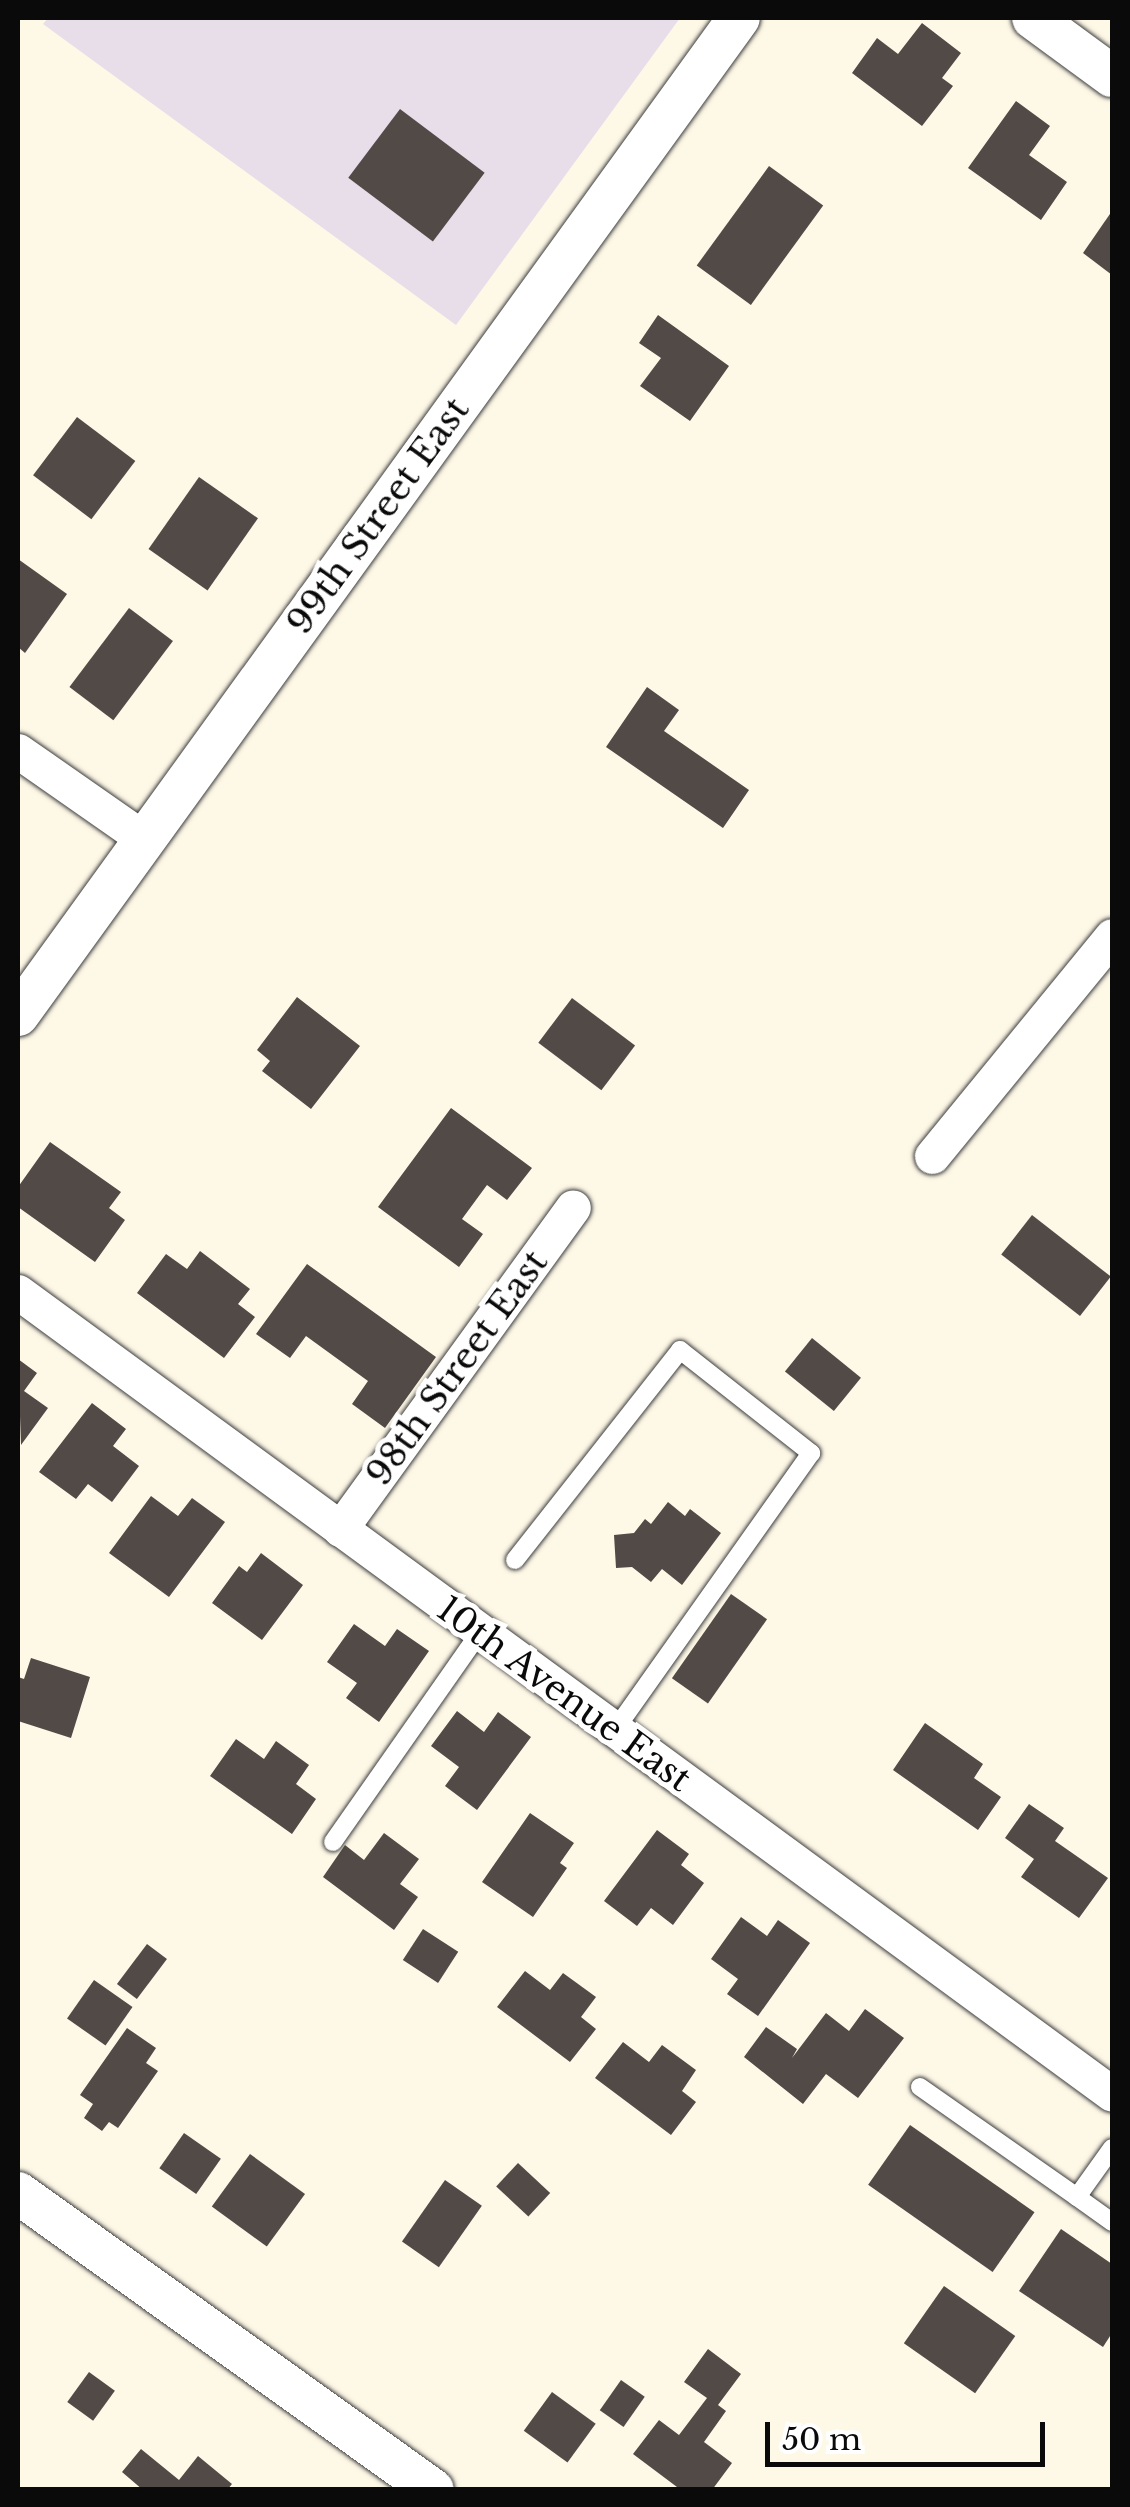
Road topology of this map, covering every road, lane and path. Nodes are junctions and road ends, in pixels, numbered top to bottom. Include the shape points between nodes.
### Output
1 (739, 18) edge
2 (1033, 18) edge
3 (1112, 76) edge
4 (18, 751) edge
5 (144, 839) junction
6 (1112, 936) edge
7 (18, 1014) edge
8 (932, 1156) dead end
9 (574, 1207) dead end
10 (18, 1292) edge
11 (340, 1529) junction
12 (515, 1560) dead end
13 (480, 1632) junction
14 (614, 1731) junction
15 (334, 1842) dead end
16 (920, 2087) dead end
17 (1112, 2094) edge
18 (1112, 2148) edge
19 (18, 2193) edge
20 (1077, 2197) junction
21 (1112, 2222) edge
22 (433, 2490) edge

1 - 5 street, 99th Street East
2 - 3 street
4 - 5 street
5 - 7 street, 99th Street East
6 - 8 street
9 - 11 street, 98th Street East
10 - 11 street, 10th Avenue East
11 - 13 street, 10th Avenue East
12 - 14 lane via 680,1350 811,1453
13 - 14 street, 10th Avenue East
13 - 15 lane
14 - 17 street, 10th Avenue East
16 - 20 lane
18 - 20 lane
19 - 22 street
20 - 21 lane

